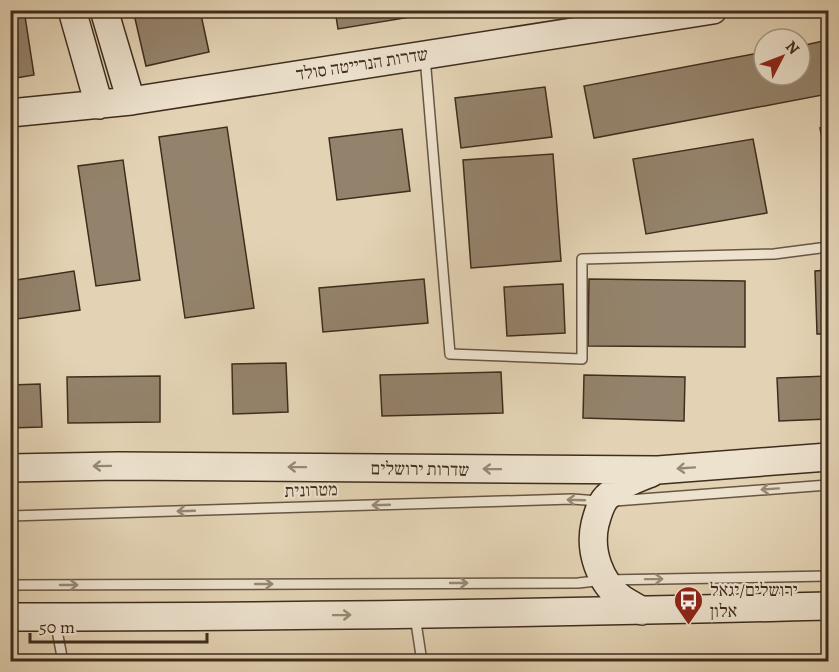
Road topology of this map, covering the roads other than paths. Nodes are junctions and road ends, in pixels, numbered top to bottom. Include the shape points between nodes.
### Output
1 (72, 10) edge
2 (104, 10) edge
3 (713, 10) edge
4 (425, 54) junction
5 (131, 101) junction
6 (99, 105) junction
7 (10, 113) edge
8 (828, 248) edge
9 (828, 457) edge
10 (10, 468) edge
11 (658, 470) junction
12 (828, 485) edge
13 (603, 501) junction
14 (10, 516) edge
15 (828, 576) edge
16 (605, 580) junction
17 (10, 585) edge
18 (828, 606) edge
19 (642, 611) junction
20 (414, 614) junction
21 (10, 617) edge
22 (55, 617) junction
23 (63, 662) edge
24 (422, 662) edge

1 - 6 main road
2 - 5 main road
3 - 4 main road, שדרות הנרייטה סולד
4 - 5 main road, שדרות הנרייטה סולד
4 - 8 lane via 450,354 582,359 582,259 774,254
5 - 6 main road, שדרות הנרייטה סולד
6 - 7 main road, שדרות הנרייטה סולד
9 -> 11 main road, שדרות ירושלים
11 -> 10 main road, שדרות ירושלים
11 - 13 main road via 624,484
12 -> 13 lane, מטרונית
13 -> 14 lane, מטרונית
13 - 16 main road via 592,536 594,559
16 -> 15 lane
17 -> 16 lane
16 - 19 main road via 620,598
18 - 19 main road
19 - 20 main road
22 -> 20 main road
20 - 24 lane
21 - 22 main road
22 - 23 lane

